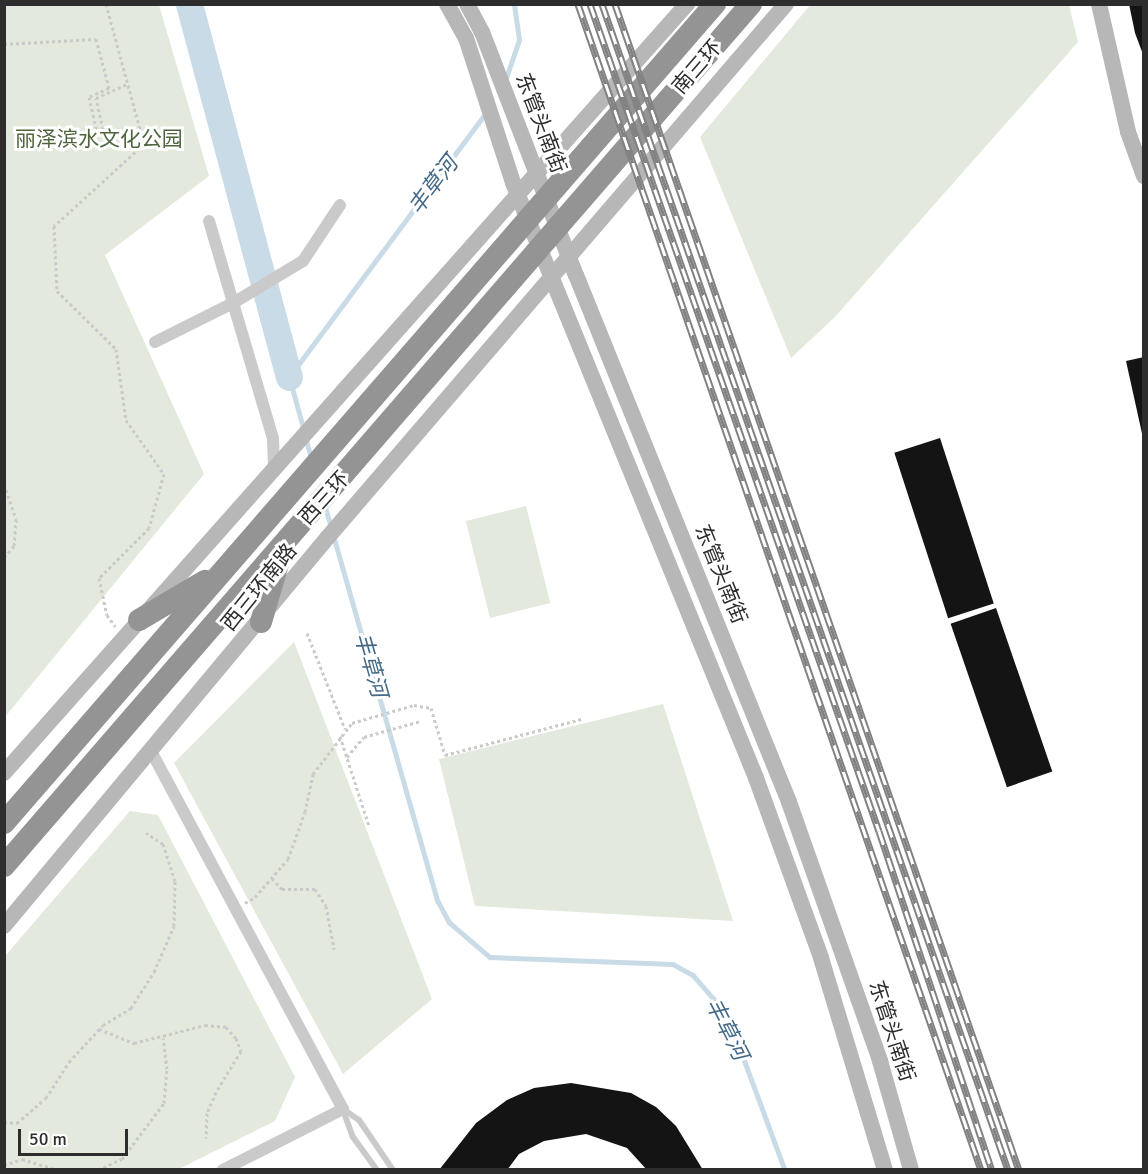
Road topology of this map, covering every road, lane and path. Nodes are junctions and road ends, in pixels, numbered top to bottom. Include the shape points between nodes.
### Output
1 (106, 4) edge
2 (447, 4) edge
3 (467, 4) edge
4 (687, 4) edge
5 (715, 4) edge
6 (751, 4) edge
7 (786, 4) edge
8 (1099, 4) edge
9 (4, 44) edge
10 (127, 84) junction
11 (634, 100) joint
12 (644, 129) joint
13 (1143, 176) edge
14 (340, 205) dead end
15 (209, 221) dead end
16 (233, 303) junction
17 (155, 342) dead end
18 (274, 469) junction
19 (4, 484) edge
20 (284, 543) junction
21 (4, 557) edge
22 (224, 570) junction
23 (139, 620) junction
24 (261, 622) junction
25 (306, 633) dead end
26 (124, 638) junction
27 (581, 719) dead end
28 (420, 721) dead end
29 (345, 729) junction
30 (340, 736) junction
31 (151, 751) junction
32 (347, 757) junction
33 (4, 773) edge
34 (4, 823) edge
35 (369, 826) dead end
36 (146, 833) dead end
37 (4, 866) edge
38 (272, 878) junction
39 (235, 908) junction
40 (4, 926) edge
41 (334, 949) dead end
42 (99, 1029) junction
43 (163, 1038) junction
44 (343, 1109) junction
45 (4, 1122) edge
46 (206, 1138) dead end
47 (4, 1165) edge
48 (57, 1170) edge
49 (98, 1170) edge
50 (223, 1170) edge
51 (377, 1170) edge
52 (393, 1170) edge
53 (885, 1170) edge
54 (910, 1170) edge

1 - 10 path
2 - 53 main road, 东管头南街 via 458,19 513,183 558,296 756,777 820,958
3 - 54 main road, 东管头南街 via 789,802 880,1062
4 - 18 main road
5 - 11 highway, 南三环
6 - 12 highway, 南三环
7 - 24 main road, 西三环南路 via 328,537
8 - 13 main road via 1128,132
9 - 10 path via 96,39 109,88 90,97 97,131 103,129 96,98
10 - 26 path via 144,144 54,226 57,291 116,349 126,420 164,474 149,528 99,578 107,615
11 - 22 highway, 西三环
12 - 20 highway, 西三环
14 - 16 street via 303,261
15 - 16 street
16 - 17 street
16 - 18 street via 273,439
18 - 23 main road
19 - 21 path via 16,519 14,546
20 - 24 highway
20 - 37 highway, 西三环
22 - 23 highway
22 - 34 highway, 西三环
23 - 26 main road
24 - 31 main road, 西三环南路
25 - 29 path
26 - 33 main road
27 - 29 path via 445,756 432,708 414,705 352,723
28 - 32 path via 364,738
29 - 30 path
30 - 32 path
30 - 38 path via 313,774 288,859
31 - 39 street
31 - 40 main road, 西三环南路
32 - 35 path
36 - 42 path via 163,844 175,881 174,926 154,972 131,1008
38 - 39 path via 255,897
38 - 41 path via 282,889 315,890 326,906
39 - 44 street
42 - 43 path via 134,1043
42 - 45 path via 69,1062 46,1098 17,1123
43 - 46 path via 216,1025 226,1027 236,1038 241,1052 207,1113
43 - 49 path via 167,1069 164,1103 122,1159
44 - 50 street
44 - 51 lane via 353,1137
44 - 52 lane via 359,1120
47 - 48 path via 22,1159

